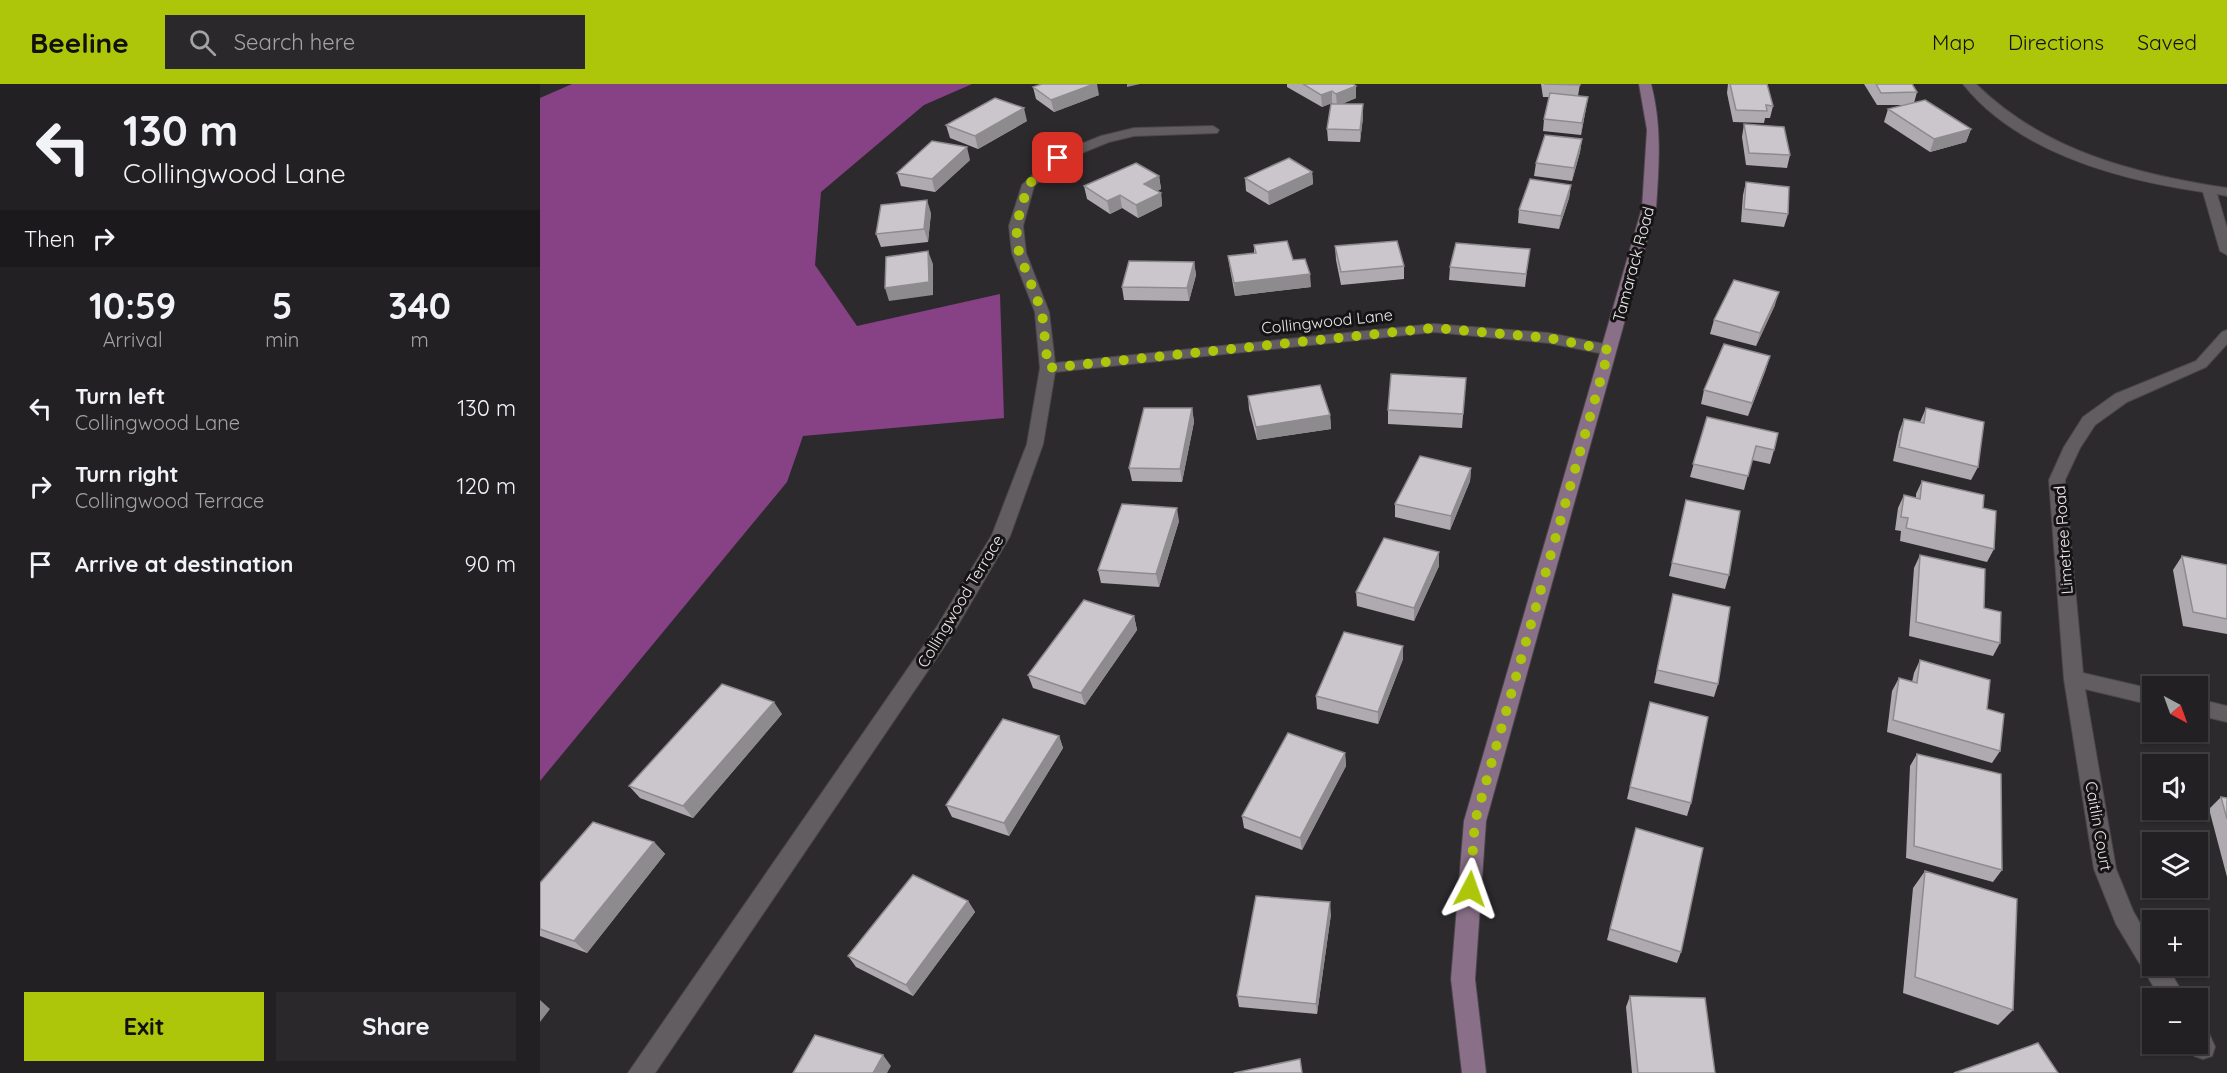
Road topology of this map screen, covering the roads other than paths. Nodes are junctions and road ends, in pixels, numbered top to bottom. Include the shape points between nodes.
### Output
1 (1645, 84) edge
2 (1970, 84) edge
3 (1213, 130) dead end
4 (2210, 190) junction
5 (2227, 192) edge
6 (2227, 251) edge
7 (2227, 335) edge
8 (1609, 350) junction
9 (1048, 368) junction
10 (2074, 679) junction
11 (2142, 695) edge
12 (2208, 709) edge
13 (2227, 714) edge
14 (2142, 947) edge
15 (640, 1073) edge
16 (1474, 1073) edge

1 - 8 street, Tamarack Road via 1655,147 1649,208
2 - 4 street via 1984,102 2033,134 2096,162 2174,185
3 - 9 street, Collingwood Terrace via 1134,132 1105,139 1058,158 1028,185 1016,226 1019,253 1042,312
4 - 5 street
4 - 6 street
7 - 10 street, Limetree Road via 2201,364 2121,398 2089,421 2068,455 2057,480
8 - 9 street, Collingwood Lane via 1549,338 1434,328
8 - 16 street, Tamarack Road via 1475,821 1463,979
9 - 15 street, Collingwood Terrace via 1035,444 1001,536 945,630
10 - 11 street
10 - 14 street, Caitlin Court via 2105,869 2124,917
12 - 13 street

